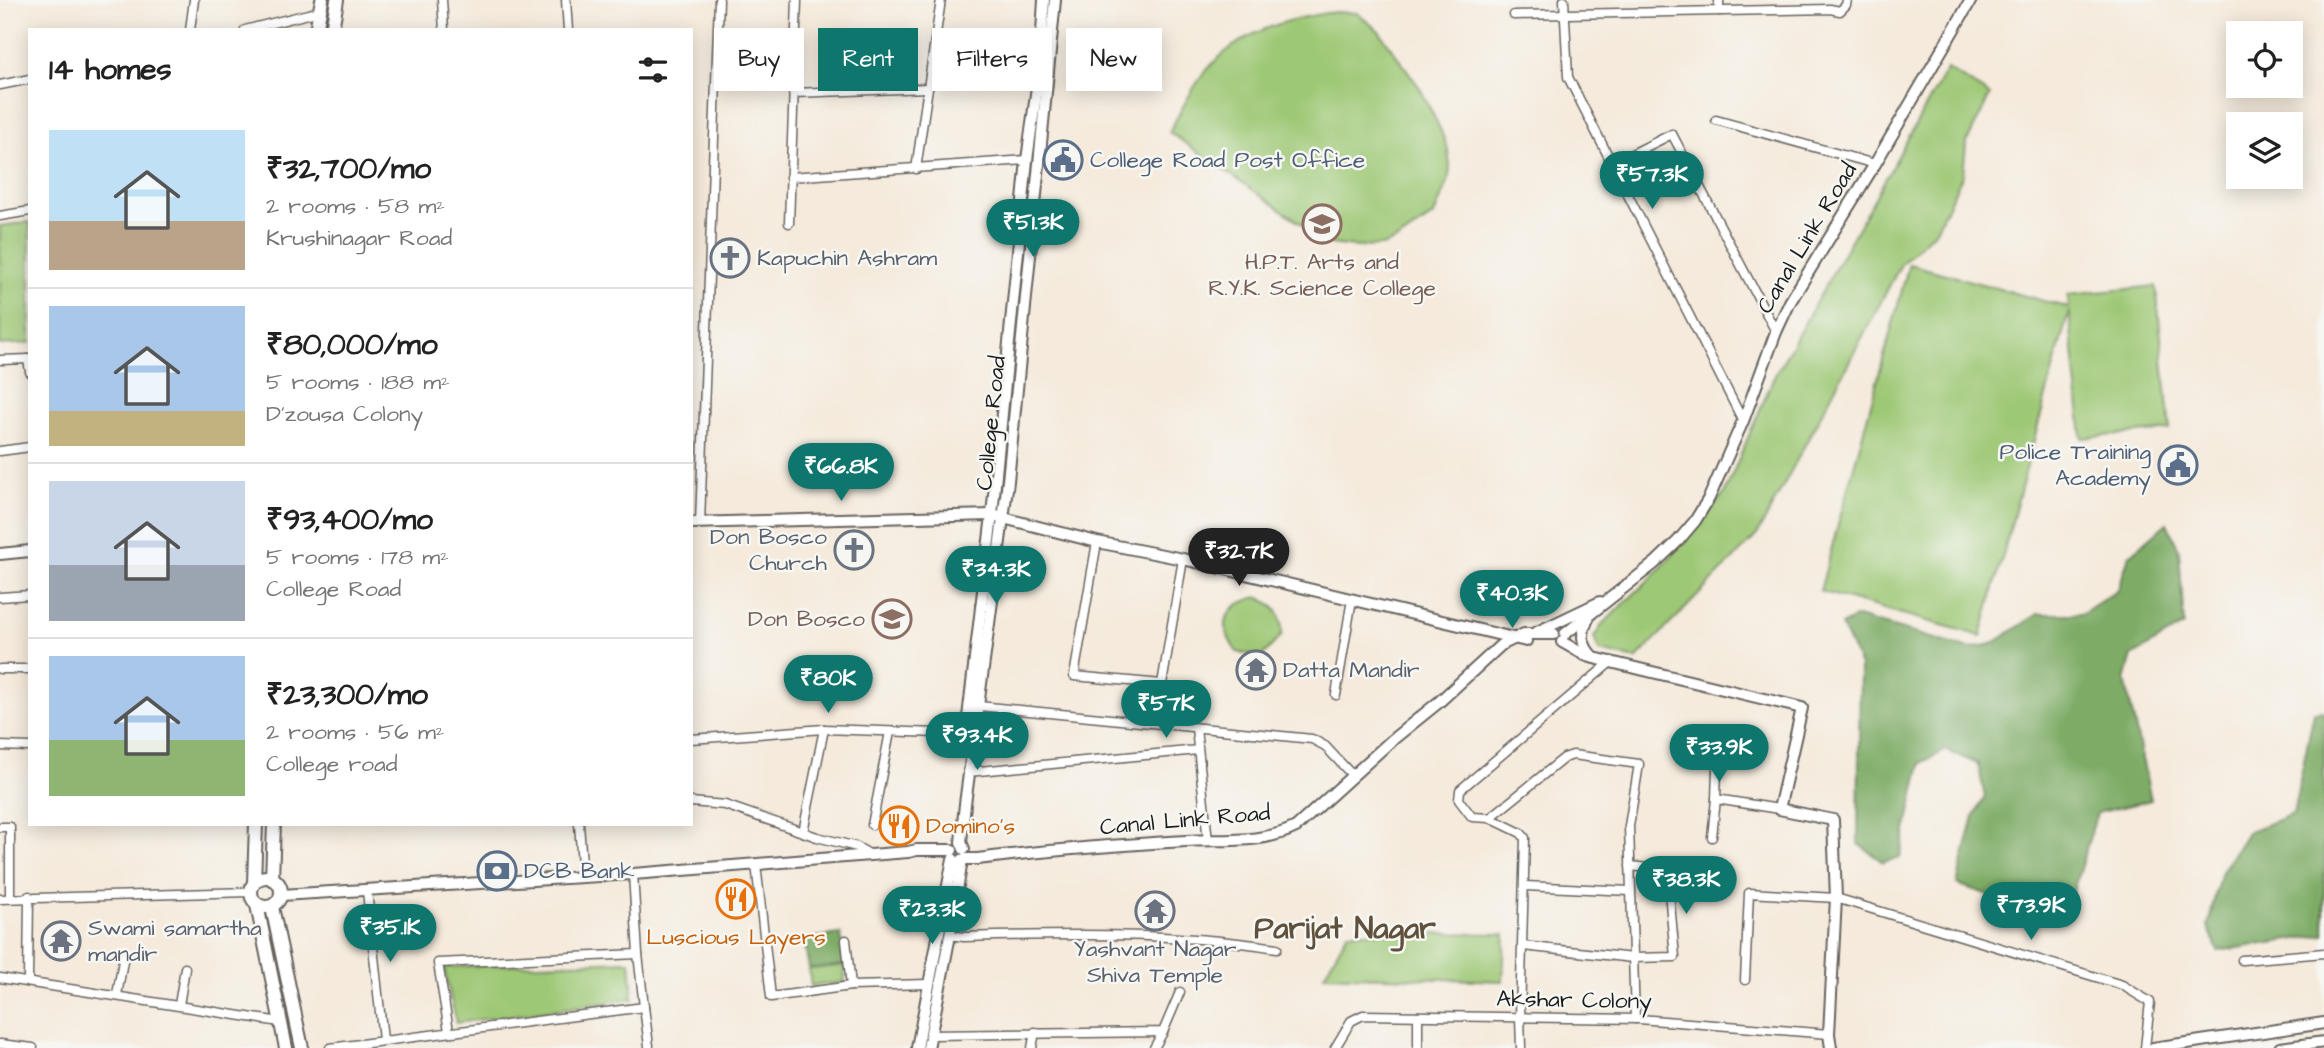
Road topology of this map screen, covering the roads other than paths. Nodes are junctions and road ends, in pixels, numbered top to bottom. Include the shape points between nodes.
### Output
1 (194, 0) edge
2 (337, 0) edge
3 (442, 0) edge
4 (566, 0) edge
5 (719, 0) edge
6 (797, 0) edge
7 (941, 0) edge
8 (1044, 0) edge
9 (1055, 0) edge
10 (1564, 0) edge
11 (1719, 0) edge
12 (1847, 0) edge
13 (1971, 0) edge
14 (321, 5) edge
15 (1719, 11) junction
16 (1564, 14) junction
17 (1514, 15) dead end
18 (190, 28) edge
19 (251, 28) edge
20 (316, 28) edge
21 (332, 28) edge
22 (444, 28) edge
23 (568, 28) edge
24 (28, 79) edge
25 (0, 85) edge
26 (928, 88) junction
27 (793, 93) junction
28 (1716, 120) dead end
29 (1027, 160) junction
30 (1612, 164) junction
31 (1875, 164) junction
32 (916, 169) junction
33 (790, 177) junction
34 (28, 211) edge
35 (0, 216) edge
36 (789, 223) dead end
37 (1776, 332) junction
38 (28, 359) edge
39 (0, 360) edge
40 (1743, 421) junction
41 (28, 447) edge
42 (0, 451) edge
43 (997, 516) junction
44 (696, 523) edge
45 (1097, 542) junction
46 (28, 551) edge
47 (0, 554) edge
48 (1183, 559) junction
49 (28, 595) edge
50 (0, 597) edge
51 (1352, 599) junction
52 (1590, 609) junction
53 (1493, 634) junction
54 (1528, 636) junction
55 (1560, 636) junction
56 (1512, 639) junction
57 (1590, 654) junction
58 (1612, 661) junction
59 (1482, 663) junction
60 (0, 669) edge
61 (28, 669) edge
62 (1336, 695) dead end
63 (979, 706) junction
64 (1196, 728) junction
65 (824, 729) junction
66 (890, 732) junction
67 (965, 734) junction
68 (693, 739) edge
69 (0, 746) edge
70 (28, 747) edge
71 (1198, 750) junction
72 (1717, 768) dead end
73 (968, 772) junction
74 (1352, 775) junction
75 (1716, 799) junction
76 (693, 802) edge
77 (1779, 809) junction
78 (1490, 818) junction
79 (872, 825) dead end
80 (256, 826) edge
81 (274, 826) edge
82 (579, 826) edge
83 (0, 827) edge
84 (803, 832) junction
85 (1712, 837) dead end
86 (1208, 841) junction
87 (958, 854) junction
88 (871, 855) junction
89 (756, 864) junction
90 (1630, 866) junction
91 (633, 874) junction
92 (583, 877) junction
93 (272, 878) junction
94 (1525, 886) junction
95 (252, 887) junction
96 (367, 891) junction
97 (1630, 891) junction
98 (281, 895) junction
99 (29, 896) junction
100 (5, 898) edge
101 (1836, 898) junction
102 (257, 905) junction
103 (272, 907) junction
104 (950, 934) junction
105 (846, 940) dead end
106 (1523, 946) junction
107 (1277, 948) dead end
108 (638, 954) junction
109 (2324, 954) edge
110 (124, 956) dead end
111 (1633, 958) junction
112 (2242, 960) dead end
113 (185, 968) dead end
114 (0, 978) edge
115 (1745, 980) dead end
116 (28, 981) junction
117 (929, 984) junction
118 (851, 986) junction
119 (1180, 992) dead end
120 (117, 995) junction
121 (178, 1005) junction
122 (644, 1007) junction
123 (1418, 1016) junction
124 (1520, 1017) junction
125 (1634, 1019) junction
126 (280, 1022) junction
127 (2324, 1023) edge
128 (449, 1031) junction
129 (1035, 1032) junction
130 (1163, 1032) junction
131 (1829, 1034) junction
132 (930, 1035) junction
133 (383, 1040) junction
134 (2324, 1042) edge
135 (0, 1044) edge
136 (2197, 1044) edge
137 (649, 1046) dead end
138 (33, 1048) edge
139 (286, 1048) edge
140 (302, 1048) edge
141 (330, 1048) edge
142 (917, 1048) edge
143 (928, 1048) edge
144 (1032, 1048) edge
145 (1154, 1048) edge
146 (1335, 1048) edge
147 (1418, 1048) edge
148 (1521, 1048) edge
149 (1831, 1048) edge
150 (2145, 1048) edge
151 (2153, 1048) edge
152 (2280, 1048) edge

1 - 18 street
2 - 21 main road
3 - 22 street
4 - 23 street
5 - 44 street
6 - 27 street
7 - 26 street
8 - 29 street, College Road
9 - 43 street, College Road via 1015,415
10 - 16 street
11 - 15 street
12 - 15 street via 1840,11
13 - 31 street, Canal Link Road
14 - 19 street
14 - 20 main road
15 - 16 street
16 - 17 street
16 - 30 street via 1568,77
24 - 25 street
26 - 27 street
26 - 32 street
27 - 33 street
28 - 31 street
29 - 32 street
29 - 43 street, College Road
30 - 37 street via 1672,134
30 - 40 street
31 - 37 street, Canal Link Road
32 - 33 street
33 - 36 street
34 - 35 street
37 - 40 street, Canal Link Road
38 - 39 street
40 - 52 street, Canal Link Road via 1695,521 1656,563
41 - 42 street
43 - 44 street
43 - 45 street
43 - 63 street, College Road
43 - 67 street, College Road
45 - 48 street
45 - 48 street via 1074,676 1162,684
46 - 47 street
48 - 51 street
49 - 50 street
51 - 53 street
51 - 62 street
52 - 54 street, Canal Link Road
52 - 55 street, Canal Link Road
52 - 57 street via 1582,632
53 - 54 street
53 - 56 street
54 - 55 street, Canal Link Road
54 - 56 street, Canal Link Road
54 - 59 street, Canal Link Road
55 - 57 street
56 - 59 street, Canal Link Road
57 - 58 street
58 - 77 street via 1802,708
58 - 78 street via 1460,790 1459,800 1472,817
59 - 74 street, Canal Link Road
60 - 61 street
63 - 64 street
63 - 73 street, College Road
64 - 71 street
64 - 74 street via 1312,739
65 - 66 street
65 - 68 street
65 - 84 street
66 - 67 street
66 - 79 street
67 - 87 street, College Road
69 - 70 street
71 - 73 street
71 - 86 street
72 - 75 street
73 - 87 street, College Road
74 - 86 street, Canal Link Road via 1283,834
75 - 77 street
75 - 85 street
76 - 84 street via 725,805
77 - 101 street via 1833,820
78 - 90 street via 1564,758 1573,755 1639,764 1629,826
78 - 94 street via 1525,838
80 - 95 main road
81 - 93 main road
82 - 92 street
83 - 100 street via 10,827
84 - 88 street
86 - 87 street, Canal Link Road via 978,859
87 - 88 street, Canal Link Road via 917,850
87 - 104 street, College Road
87 - 117 street, College Road
88 - 89 street, Canal Link Road
89 - 91 street, Canal Link Road
89 - 118 street via 771,997
90 - 97 street
90 - 111 street via 1667,870 1675,957
91 - 92 street, Canal Link Road
91 - 108 street
92 - 96 street, Canal Link Road
93 - 95 main road via 262,877
93 - 98 main road
94 - 97 street
94 - 106 street
95 - 99 street
95 - 102 main road
96 - 98 street, Canal Link Road
96 - 133 street
97 - 111 street
98 - 103 main road
99 - 100 street
99 - 116 street
101 - 115 street via 1749,892
101 - 131 street
101 - 150 street via 2122,985 2150,1002
102 - 103 main road
102 - 126 main road
103 - 140 main road
104 - 107 street via 1221,939
104 - 132 street, College Road
105 - 118 street
106 - 111 street
106 - 124 street
108 - 122 street
108 - 128 street via 438,963
109 - 112 street
110 - 120 street
111 - 125 street
113 - 121 street
114 - 116 street
116 - 120 street
117 - 118 street
117 - 142 street, College Road
119 - 130 street
120 - 121 street
121 - 126 street
122 - 128 street
122 - 137 street
123 - 124 street, Akshar Colony
123 - 146 street, Akshar Colony via 1363,1015 1351,1021
123 - 147 street
124 - 125 street, Akshar Colony
124 - 148 street
125 - 131 street, Akshar Colony
126 - 139 main road
127 - 136 street
128 - 133 street
129 - 130 street
129 - 132 street
129 - 144 street
130 - 145 street
131 - 149 street
132 - 143 street, College Road
133 - 141 street
134 - 152 street
135 - 138 street
136 - 151 street

